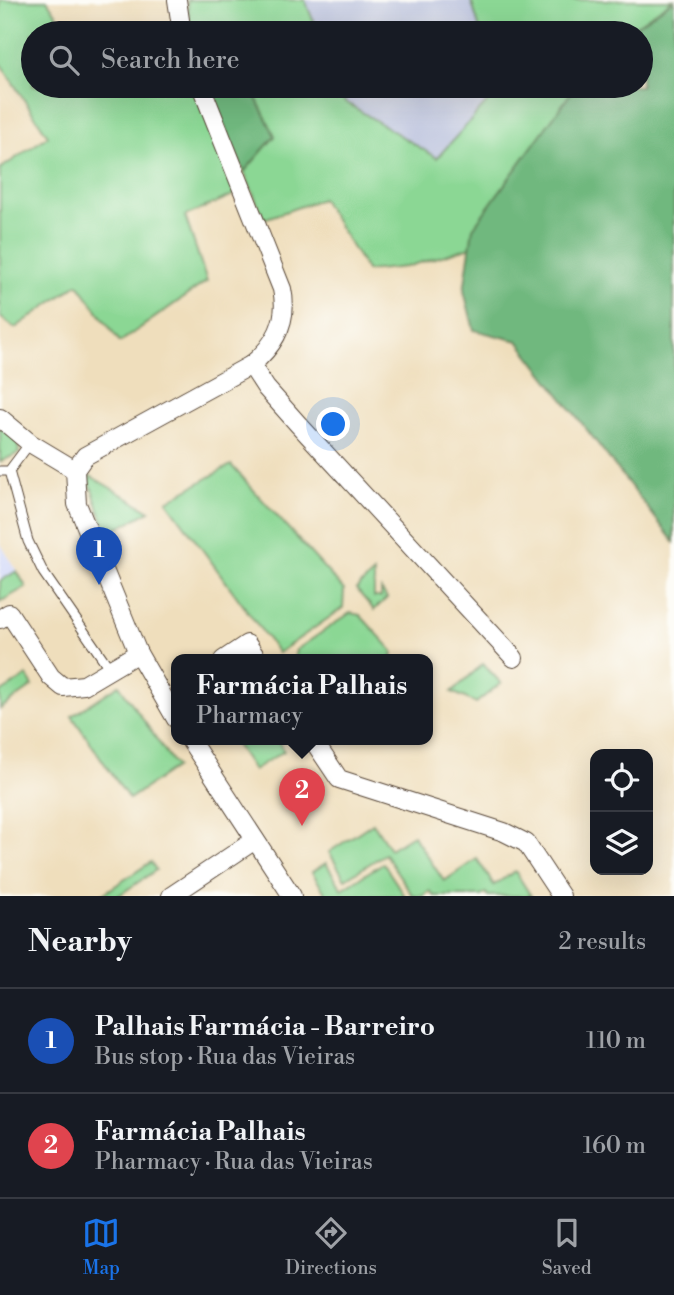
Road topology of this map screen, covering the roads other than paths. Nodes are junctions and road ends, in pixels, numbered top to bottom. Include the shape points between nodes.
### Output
1 (177, 0) edge
2 (180, 21) edge
3 (206, 98) edge
4 (251, 365) junction
5 (0, 418) edge
6 (30, 443) junction
7 (75, 470) junction
8 (4, 471) edge
9 (0, 619) edge
10 (138, 653) junction
11 (232, 654) edge
12 (254, 654) edge
13 (514, 659) dead end
14 (111, 670) junction
15 (169, 694) edge
16 (193, 745) edge
17 (316, 745) edge
18 (256, 840) junction
19 (171, 896) edge
20 (292, 896) edge
21 (561, 896) edge

1 - 2 street
3 - 4 street via 284,297 279,334
4 - 7 street via 94,449
4 - 13 street via 298,424
5 - 6 street
6 - 7 street
6 - 8 lane
7 - 10 street via 77,503
8 - 14 lane via 27,541 43,572
9 - 14 street via 9,613 51,677 63,687 84,685
10 - 14 street
10 - 15 street
11 - 12 street via 247,644
16 - 18 street
17 - 21 street via 339,779 526,843
18 - 19 street
18 - 20 street

